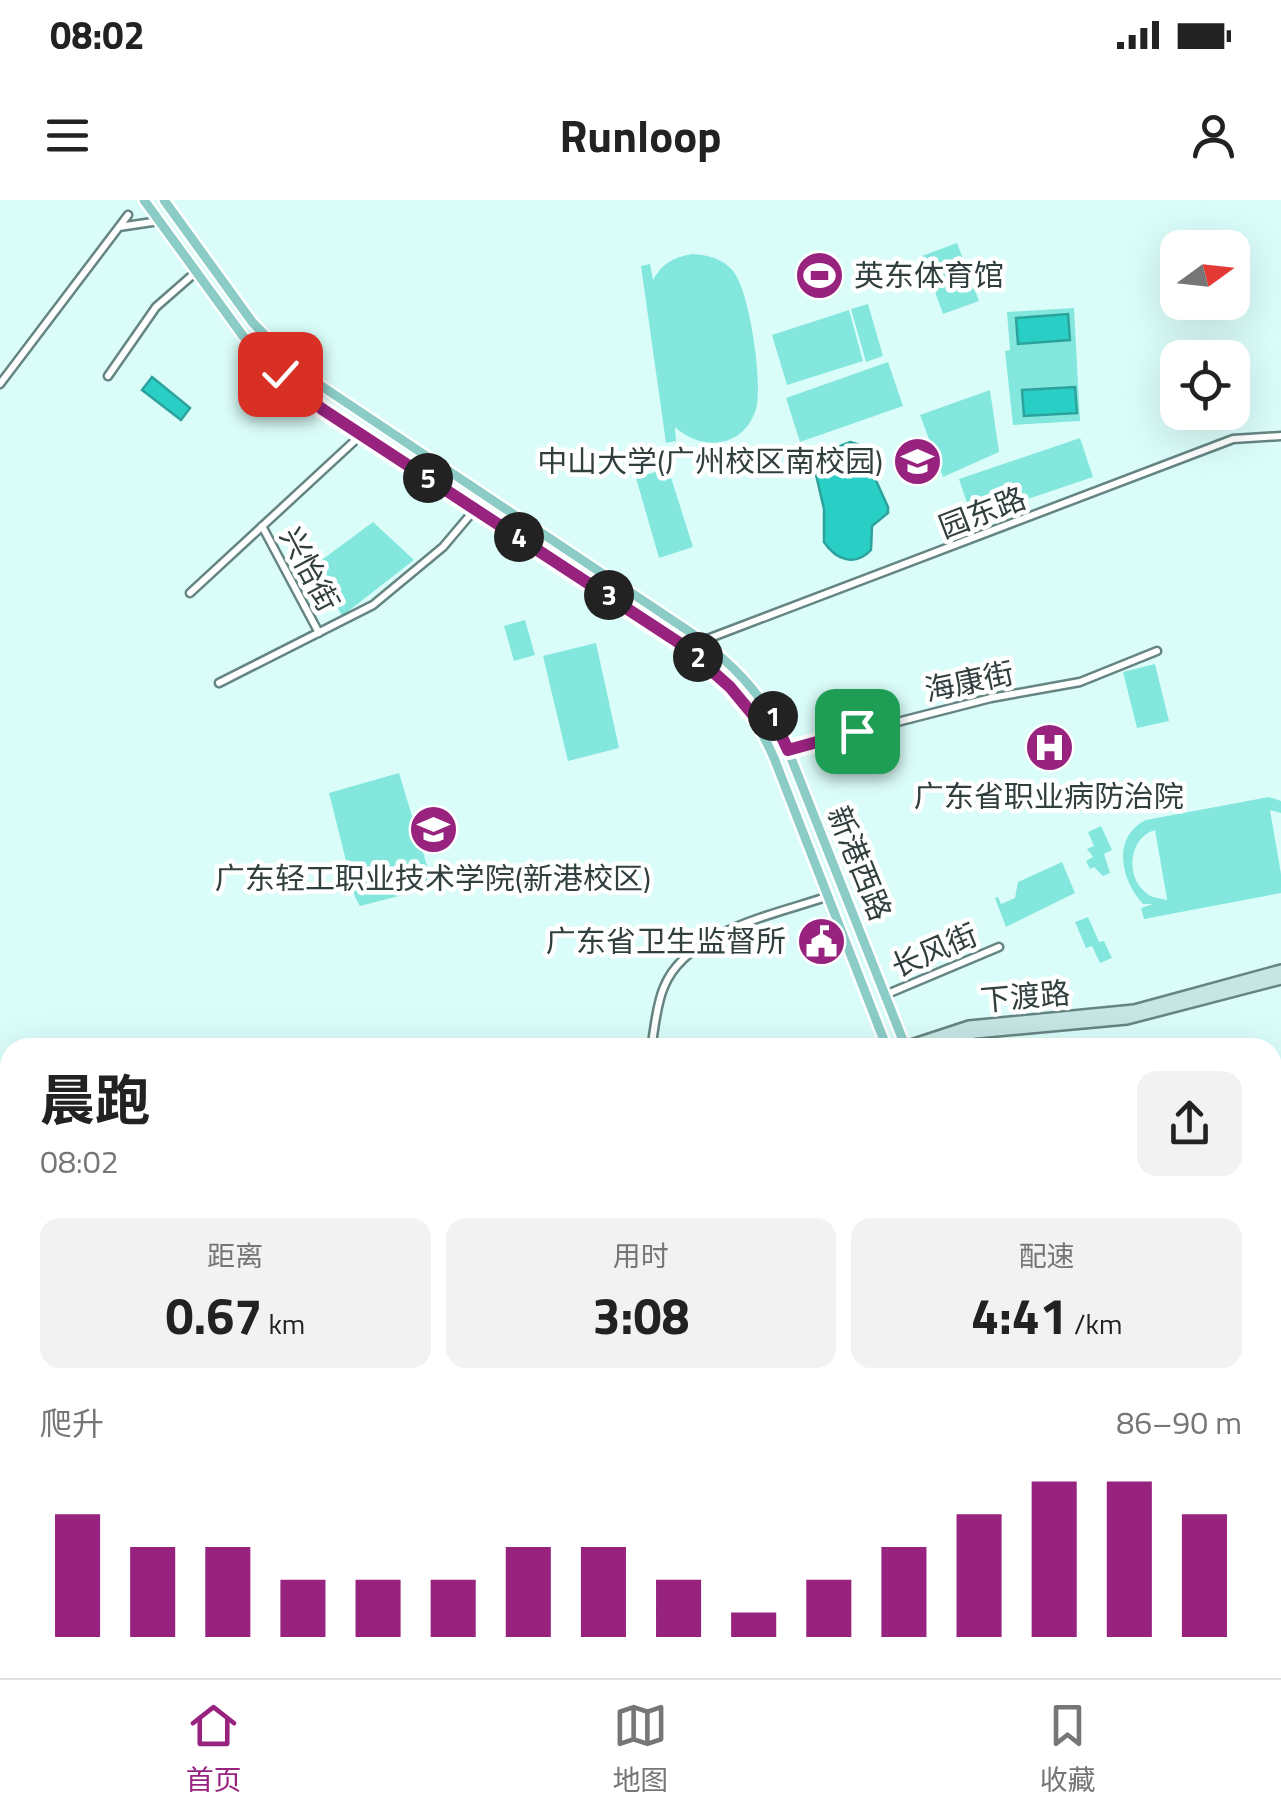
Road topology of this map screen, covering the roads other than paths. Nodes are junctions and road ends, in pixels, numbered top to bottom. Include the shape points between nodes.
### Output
1 (144, 200) edge
2 (164, 200) edge
3 (128, 215) dead end
4 (159, 222) junction
5 (118, 227) junction
6 (196, 272) junction
7 (13, 367) junction
8 (0, 369) edge
9 (108, 376) dead end
10 (0, 384) edge
11 (362, 434) junction
12 (1281, 436) edge
13 (476, 508) junction
14 (262, 526) junction
15 (624, 587) junction
16 (190, 593) dead end
17 (616, 600) junction
18 (319, 634) junction
19 (702, 641) junction
20 (1157, 651) dead end
21 (220, 682) dead end
22 (768, 707) junction
23 (754, 716) junction
24 (788, 750) junction
25 (829, 896) junction
26 (1000, 947) dead end
27 (1281, 970) edge
28 (1281, 980) edge
29 (886, 995) junction
30 (1156, 1008) junction
31 (899, 1030) junction
32 (653, 1038) edge
33 (884, 1038) edge
34 (890, 1038) edge
35 (901, 1038) edge
36 (932, 1038) edge
37 (957, 1038) edge

1 - 4 main road, 新港西路
2 - 15 main road, 新港西路 via 252,323 302,372
3 - 5 street
4 - 5 street
4 - 6 main road, 新港西路
5 - 7 street
6 - 9 street via 156,307
6 - 11 main road, 新港西路 via 280,374
7 - 8 street
7 - 10 street
11 - 13 main road, 新港西路
11 - 14 street
12 - 19 street, 园东路 via 1233,440
13 - 17 main road, 新港西路
13 - 18 street via 442,547 373,604
14 - 16 street
14 - 18 street, 兴怡街
15 - 17 main road
15 - 19 main road, 新港西路
17 - 23 main road, 新港西路 via 697,656
18 - 21 street
19 - 22 main road, 新港西路
20 - 24 street, 海康街 via 1080,682
22 - 23 main road
22 - 24 main road, 新港西路
23 - 25 main road, 新港西路
24 - 29 main road, 新港西路
25 - 32 street via 706,939 664,986
25 - 33 main road, 新港西路
26 - 29 street, 长风街
27 - 30 main road
28 - 30 main road
29 - 31 main road, 新港西路
30 - 36 main road, 下渡路 via 969,1026
30 - 37 main road, 下渡路 via 1117,1020
31 - 34 main road
31 - 35 main road, 新港西路

